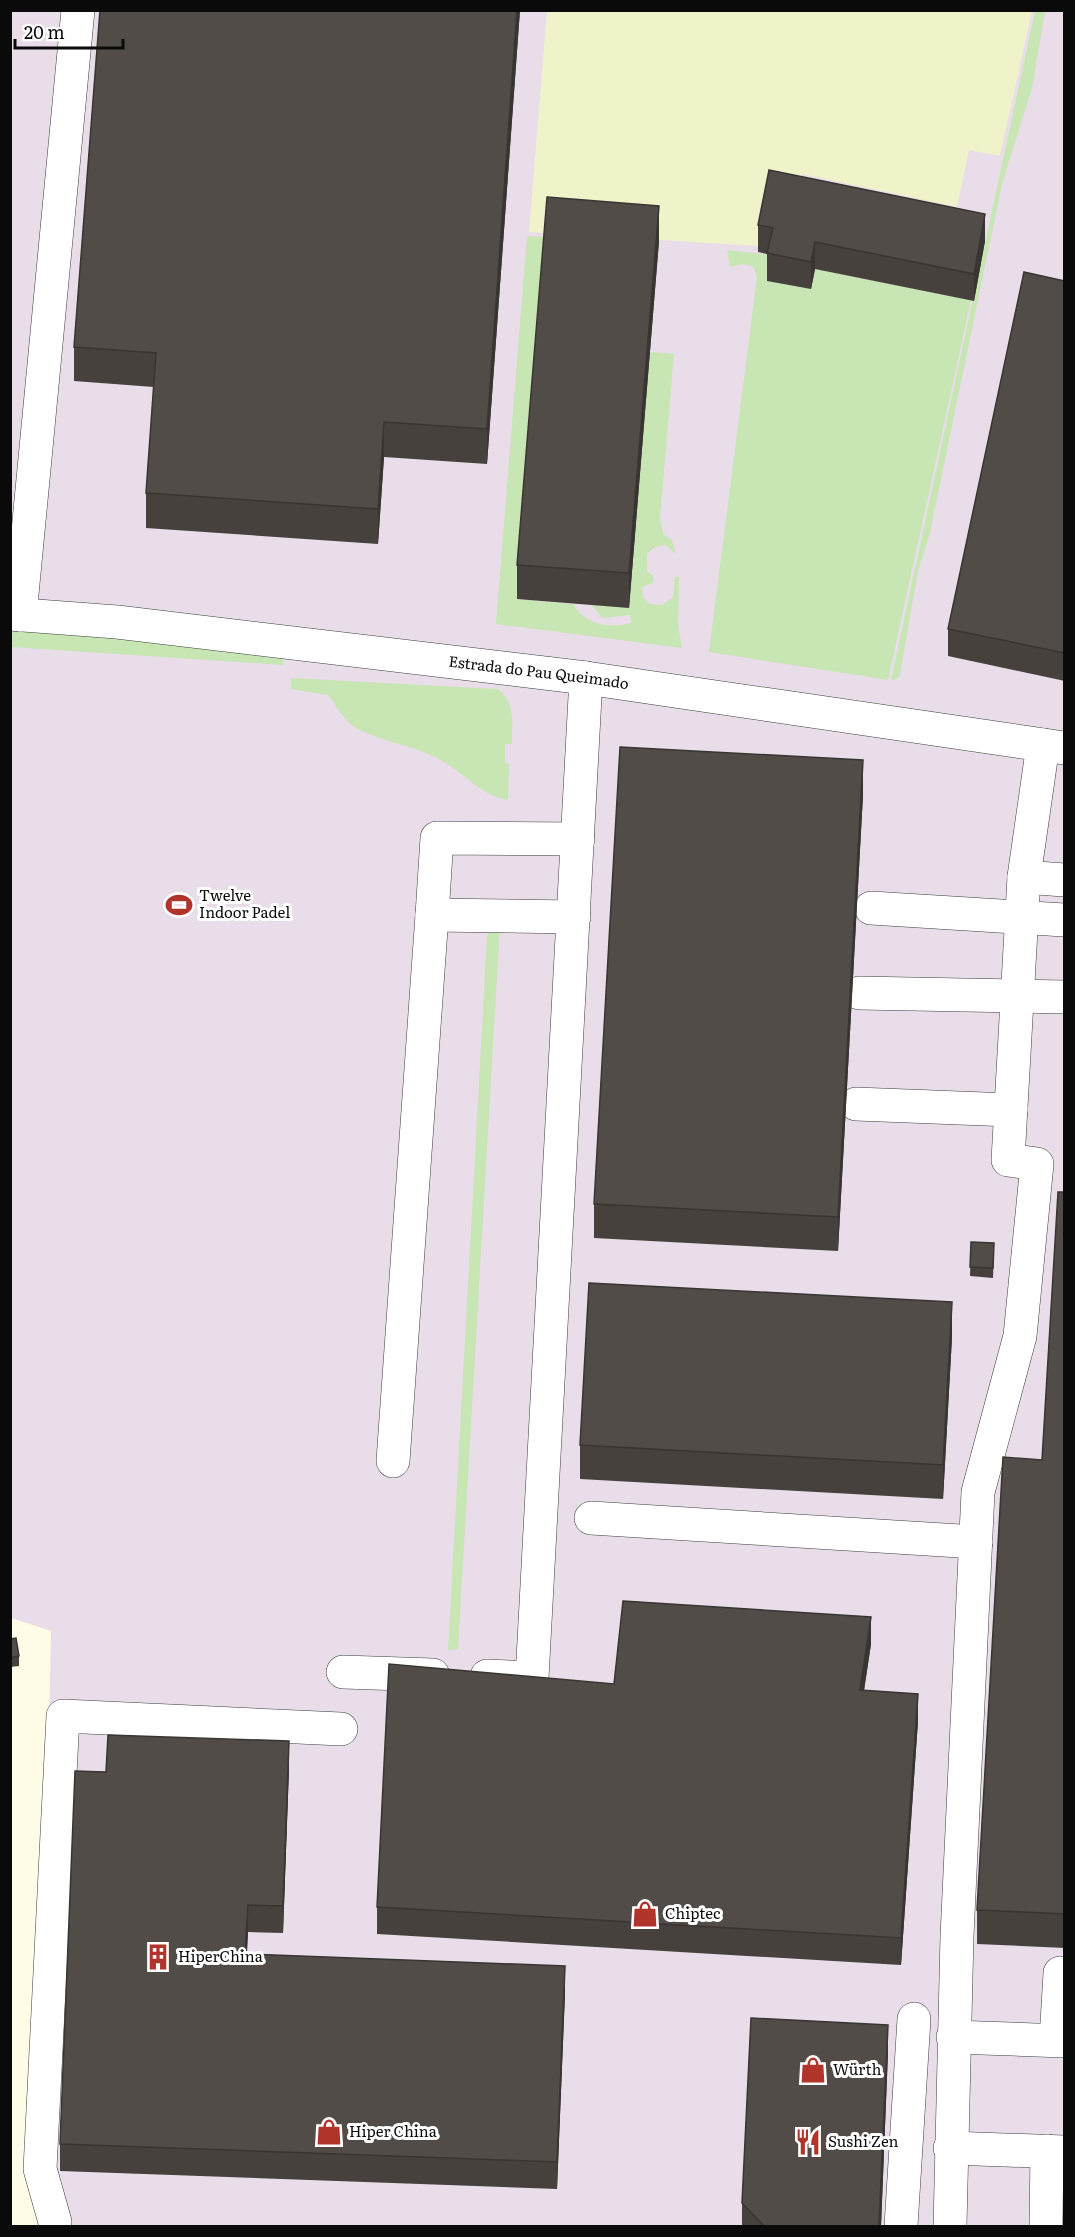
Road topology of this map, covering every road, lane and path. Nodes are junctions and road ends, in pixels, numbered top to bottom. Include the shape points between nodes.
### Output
1 (78, 10) edge
2 (15, 615) edge
3 (586, 678) junction
4 (1054, 746) edge
5 (578, 839) junction
6 (1024, 878) junction
7 (1065, 880) edge
8 (871, 908) dead end
9 (432, 915) junction
10 (574, 917) junction
11 (1022, 918) junction
12 (1065, 920) edge
13 (859, 993) dead end
14 (1017, 996) junction
15 (1065, 997) edge
16 (856, 1104) dead end
17 (1011, 1110) junction
18 (393, 1461) dead end
19 (591, 1518) dead end
20 (976, 1542) junction
21 (343, 1672) dead end
22 (341, 1730) dead end
23 (1060, 1973) dead end
24 (914, 2019) dead end
25 (953, 2037) junction
26 (1060, 2041) edge
27 (950, 2148) junction
28 (1056, 2151) edge
29 (55, 2222) dead end
30 (902, 2226) edge
31 (950, 2226) edge
32 (1046, 2226) edge

1 - 2 street
2 - 3 street, Estrada do Pau Queimado via 117,622
3 - 4 street, Estrada do Pau Queimado
3 - 5 street
4 - 6 street
5 - 9 street via 437,838
5 - 10 street
6 - 7 street
6 - 11 street
8 - 11 street
9 - 10 street
9 - 18 street
10 - 21 street via 532,1678
11 - 12 street
11 - 14 street
13 - 14 street
14 - 15 street
14 - 17 street
16 - 17 street
17 - 20 street via 1008,1160 1037,1164 1020,1336 978,1492
19 - 20 street
20 - 25 street
22 - 29 street via 63,1716 40,2169
23 - 26 street
24 - 30 street
25 - 26 street
25 - 27 street
27 - 28 street
27 - 31 street
28 - 32 street

